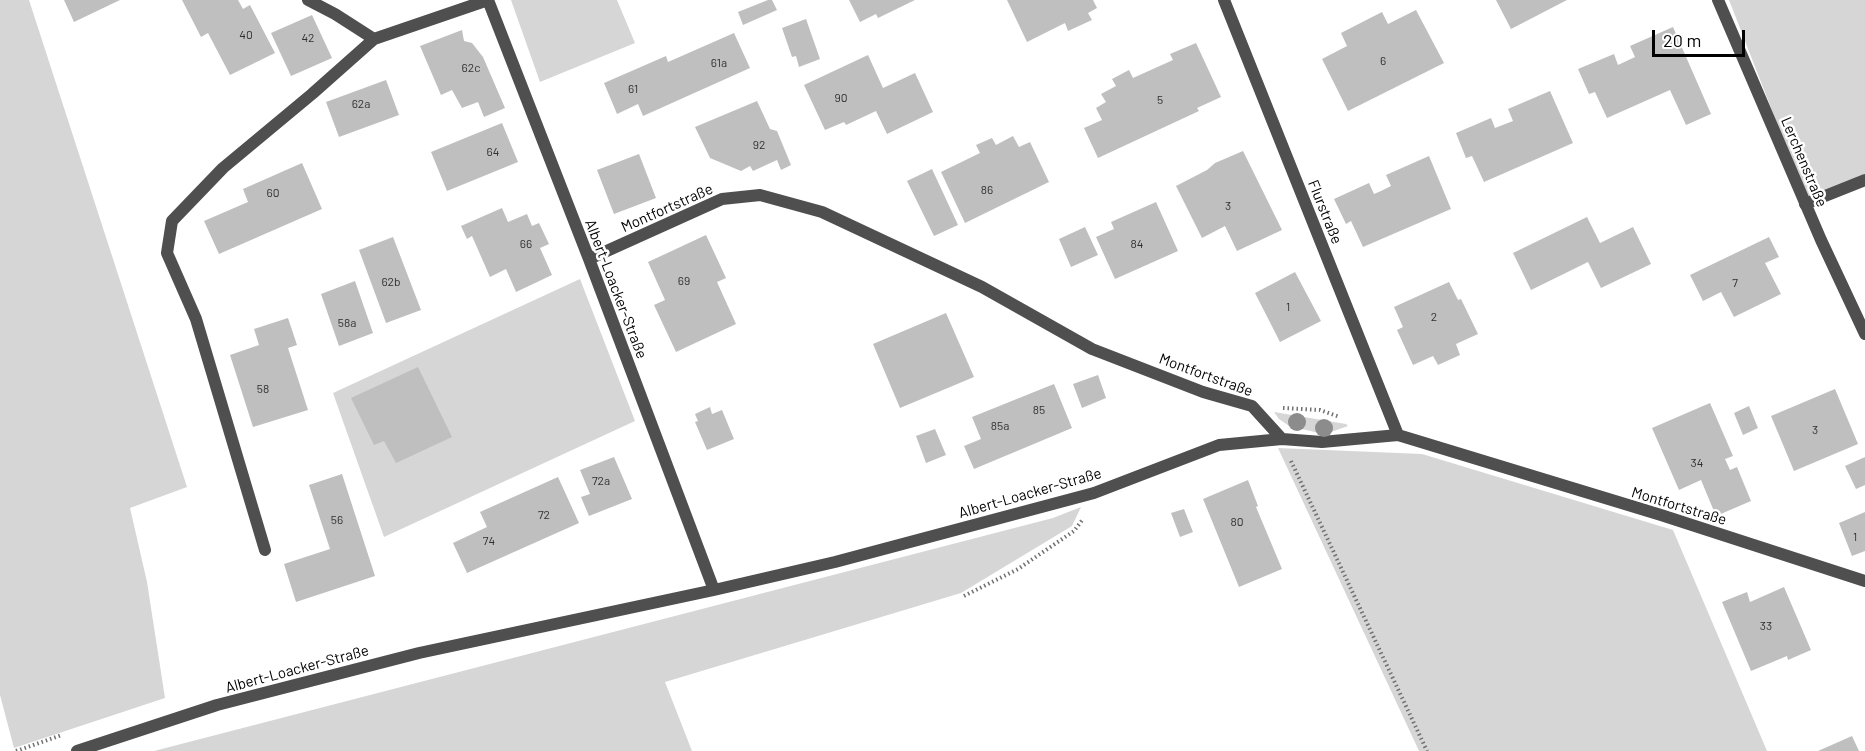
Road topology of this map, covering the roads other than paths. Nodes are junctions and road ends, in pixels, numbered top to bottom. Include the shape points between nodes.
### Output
1 (308, 0) edge
2 (488, 0) edge
3 (1224, 0) edge
4 (1718, 0) edge
5 (374, 39) junction
6 (1865, 180) edge
7 (1805, 204) junction
8 (589, 259) junction
9 (1865, 334) edge
10 (1398, 435) junction
11 (1282, 439) junction
12 (265, 550) dead end
13 (1865, 581) edge
14 (714, 590) junction
15 (77, 751) edge

1 - 5 street
2 - 5 street
2 - 8 street, Albert-Loacker-Straße
3 - 10 street, Flurstraße
4 - 7 street, Lerchenstraße
5 - 12 street via 223,168 172,221 167,253 196,319
6 - 7 street
7 - 9 street, Lerchenstraße
8 - 11 street, Montfortstraße via 722,199 760,195 822,212 982,287 1092,349 1203,392 1252,406
8 - 14 street, Albert-Loacker-Straße
10 - 11 street, Montfortstraße via 1322,442
10 - 13 street, Montfortstraße
11 - 14 street, Albert-Loacker-Straße via 1219,445 1094,493
14 - 15 street, Albert-Loacker-Straße via 419,653 217,705

